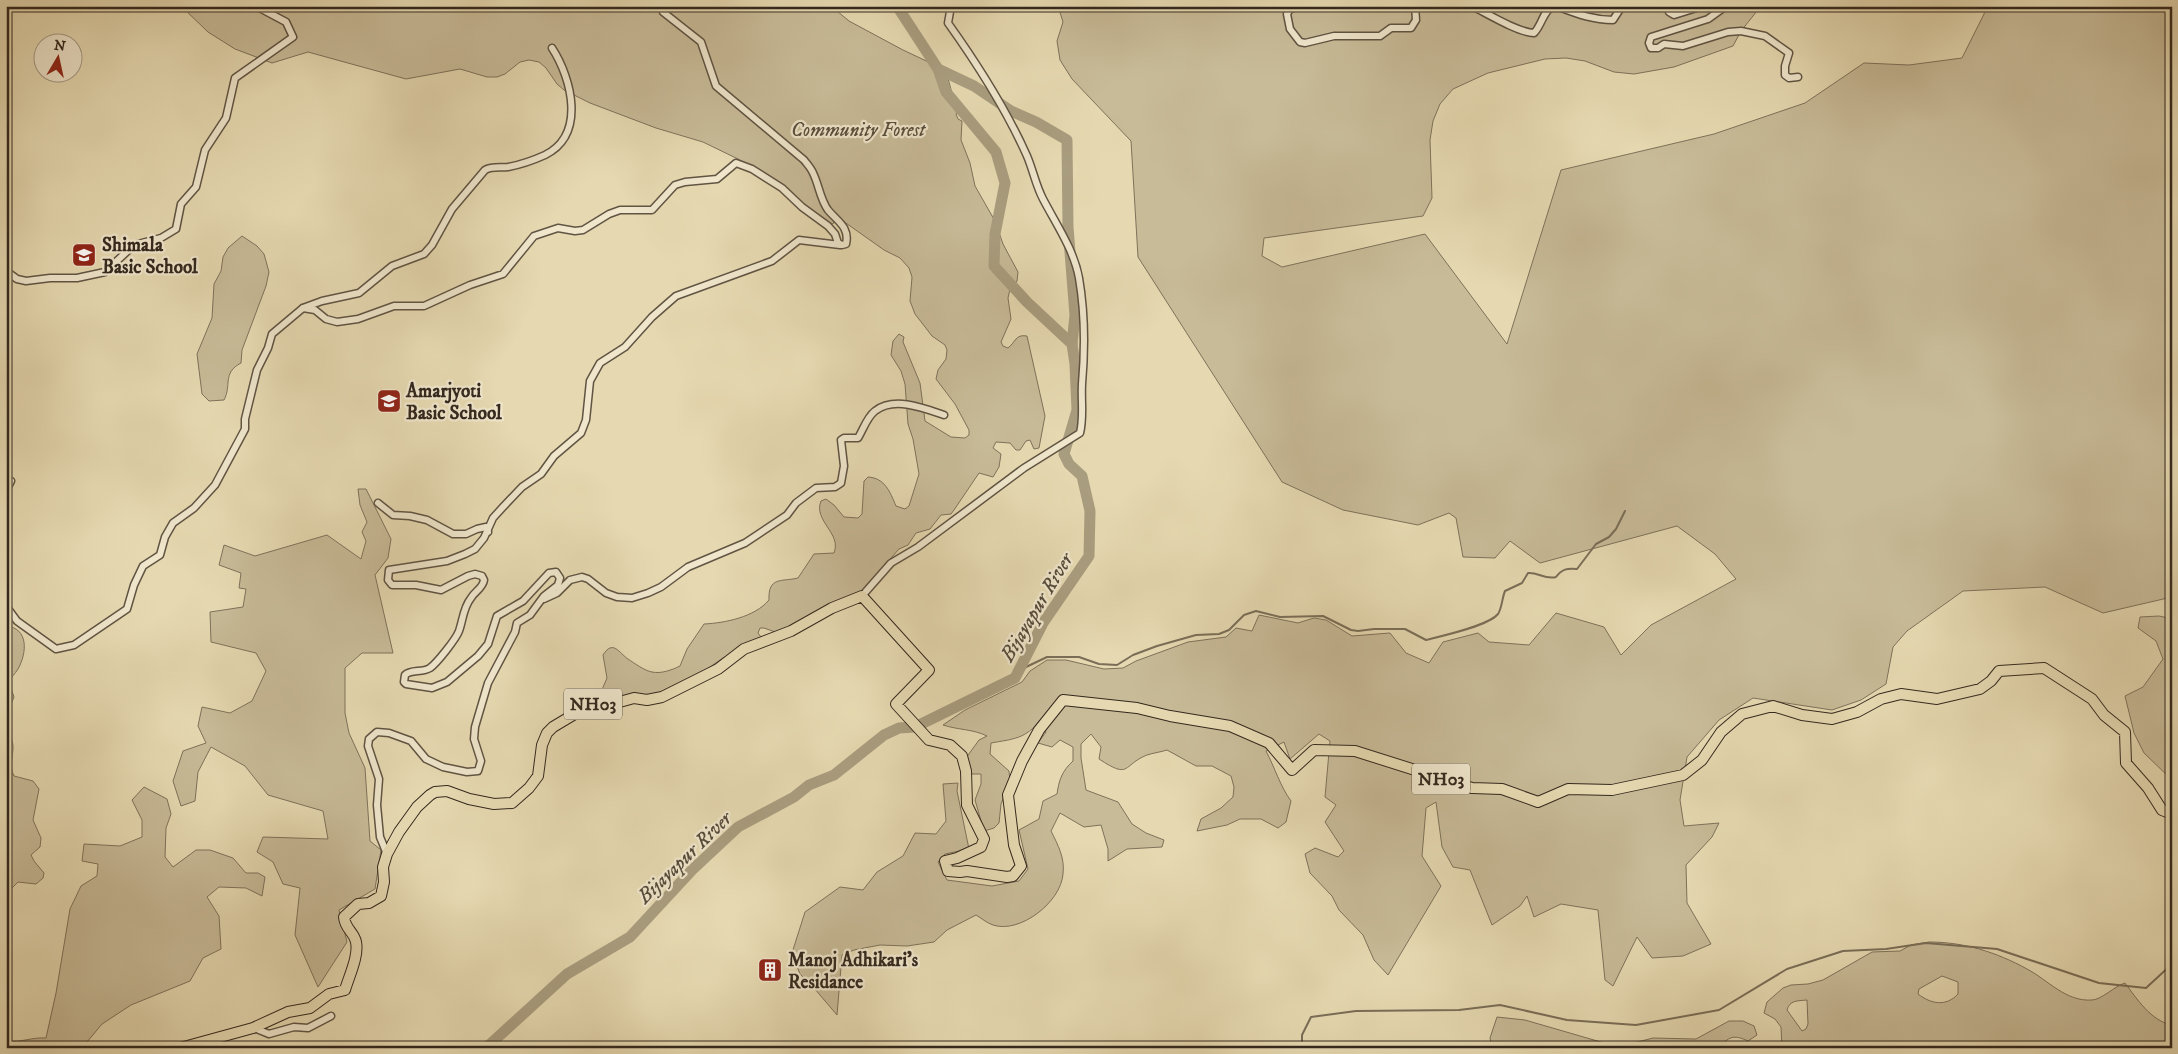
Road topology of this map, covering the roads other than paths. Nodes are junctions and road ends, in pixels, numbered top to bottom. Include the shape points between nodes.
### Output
1 (256, 6) edge
2 (663, 6) edge
3 (951, 6) edge
4 (1221, 6) edge
5 (1226, 6) edge
6 (1302, 6) edge
7 (1343, 6) edge
8 (1354, 6) edge
9 (1415, 6) edge
10 (1472, 6) edge
11 (1554, 6) edge
12 (1622, 6) edge
13 (1671, 6) edge
14 (1703, 6) edge
15 (1726, 6) edge
16 (552, 48) dead end
17 (1798, 77) dead end
18 (840, 244) junction
19 (6, 272) edge
20 (303, 308) junction
21 (944, 415) dead end
22 (11, 481) dead end
23 (6, 491) edge
24 (378, 503) dead end
25 (488, 532) junction
26 (862, 596) junction
27 (537, 604) junction
28 (6, 606) edge
29 (2172, 814) edge
30 (387, 854) junction
31 (331, 1016) dead end
32 (253, 1028) junction
33 (180, 1048) edge

1 - 19 street via 286,22 293,37 235,78 226,118 205,150 196,186 181,204 176,229 161,238 134,245 105,272 78,278 26,281
2 - 18 street via 663,12 701,42 716,86 804,160 828,210 845,229 846,244
3 - 26 street via 948,23 1010,120 1043,198 1060,227 1079,277 1085,354 1083,420 1080,433 1024,468 918,547 891,562
4 - 5 street
6 - 9 street via 1287,14 1295,36 1305,43 1334,36 1380,36 1391,28 1411,28 1416,20
7 - 8 street
10 - 11 street via 1527,33 1534,33 1546,11
11 - 12 street via 1582,17 1606,20 1613,20
13 - 14 street via 1669,12 1674,15
15 - 17 street via 1708,19 1651,37 1651,48 1664,44 1683,46 1728,32 1754,33 1765,36 1789,53 1784,75
16 - 20 street via 572,98 569,122 558,145 544,155 507,167 485,170 452,209 424,254 392,266 359,293
18 - 20 street via 832,230 782,188 736,163 717,179 675,185 652,210 620,210 583,230 558,228 534,236 503,274 470,285 429,305 388,308 358,319 337,322 326,319 315,310
18 - 25 street via 798,240 772,261 670,300 625,348 600,363 590,381 582,433 554,456 541,474 517,492 493,518
20 - 28 street via 272,334 257,370 245,429 215,485 194,508 173,523 160,555 143,566 127,608 74,645 56,648 17,621
21 - 27 street via 912,404 886,406 874,411 858,438 841,440 844,466 841,483 816,488 787,515 745,543 688,567 661,587 624,598 612,596 588,579 575,578
22 - 23 street
24 - 25 street via 393,515 427,520 453,534 466,534 486,527
25 - 27 street via 479,545 458,558 388,572 388,580 392,584 439,590 473,574 480,574 484,580 483,586 466,606 457,637 432,667 406,673 404,682 432,688 447,682 488,644 497,616 523,601 549,573 558,574 558,585
26 - 29 main road, NH03 via 929,670 896,704 925,737 950,745 962,756 967,805 984,839 981,848 944,861 948,871 967,870 1006,877 1013,876 1021,866 1014,845 1008,795 1039,730 1063,700 1137,708 1230,726 1269,743 1292,770 1314,750 1355,751 1472,788 1502,790 1538,802 1568,789 1612,790 1683,775 1702,760 1721,732 1742,714 1773,706 1802,715 1832,719 1901,694 1937,699 1980,689 1999,671 2044,668 2092,699 2104,715 2124,732 2126,764 2148,788 2162,810
26 - 30 main road, NH03 via 839,604 791,631 744,648 718,669 662,698 634,698 616,704 588,706 547,733 542,744 538,776 516,799 501,805 447,791 436,792 417,807
27 - 30 street via 530,615 518,623 488,683 474,733 481,761 478,771 467,772 432,763 410,741 389,733 377,732 369,738 368,746 379,779 380,837
30 - 32 main road, NH03 via 381,896 369,903 358,904 344,917 345,925 356,942 345,990 329,994 310,1008 288,1012
31 - 32 street via 308,1028 294,1027 269,1034
32 - 33 main road, NH03

